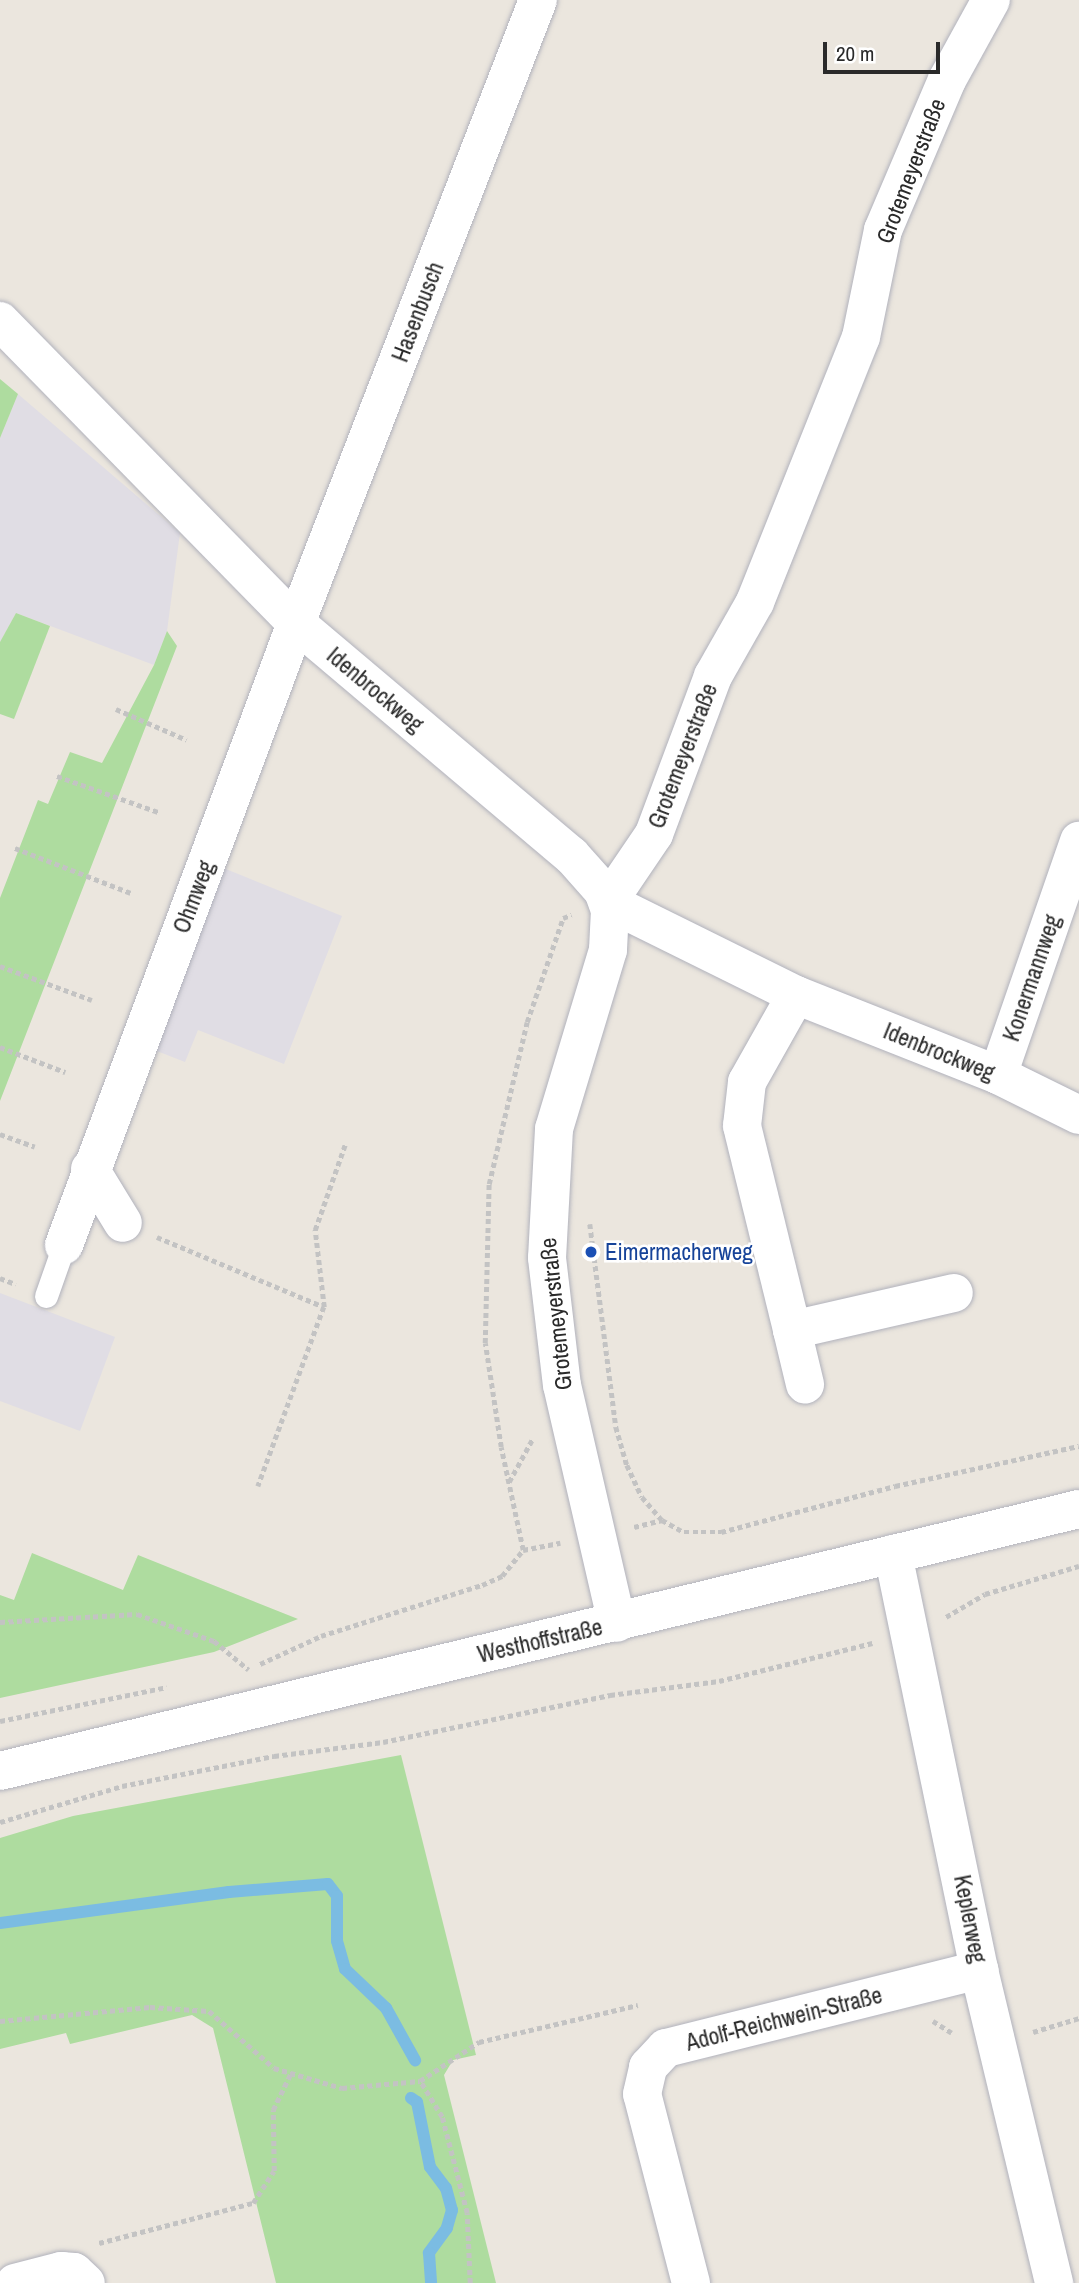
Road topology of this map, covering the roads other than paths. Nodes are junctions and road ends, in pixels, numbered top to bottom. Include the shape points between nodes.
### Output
1 (538, 0) edge
2 (991, 0) edge
3 (0, 321) edge
4 (296, 624) junction
5 (1079, 841) edge
6 (608, 902) junction
7 (796, 995) junction
8 (998, 1075) junction
9 (1079, 1115) edge
10 (90, 1169) junction
11 (124, 1223) road end
12 (64, 1245) joint
13 (954, 1293) dead end
14 (46, 1296) dead end
15 (792, 1330) junction
16 (805, 1384) dead end
17 (1079, 1508) edge
18 (893, 1553) junction
19 (617, 1623) junction
20 (0, 1771) edge
21 (979, 1970) junction
22 (80, 2278) edge
23 (15, 2283) edge
24 (691, 2283) edge
25 (1054, 2283) edge

1 - 4 street, Hasenbusch
2 - 6 street, Grotemeyerstraße via 947,79 883,230 861,337 755,602 713,676 654,834
3 - 4 street, Idenbrockweg
4 - 6 street, Idenbrockweg via 571,855 597,881
4 - 10 street, Ohmweg
5 - 8 street, Konermannweg
6 - 7 street, Idenbrockweg
6 - 19 street, Grotemeyerstraße via 608,950 574,1056 551,1152 547,1258 562,1385
7 - 8 street, Idenbrockweg
7 - 15 street via 747,1082 742,1126
8 - 9 street, Idenbrockweg
10 - 11 street
10 - 12 street, Ohmweg
12 - 14 lane, Ohmweg
13 - 15 street
15 - 16 street
17 - 18 street, Westhoffstraße
18 - 19 street, Westhoffstraße
18 - 21 street, Keplerweg
19 - 20 street, Westhoffstraße
21 - 24 street, Adolf-Reichwein-Straße via 666,2048 648,2067 642,2094
21 - 25 street, Keplerweg
22 - 23 street

